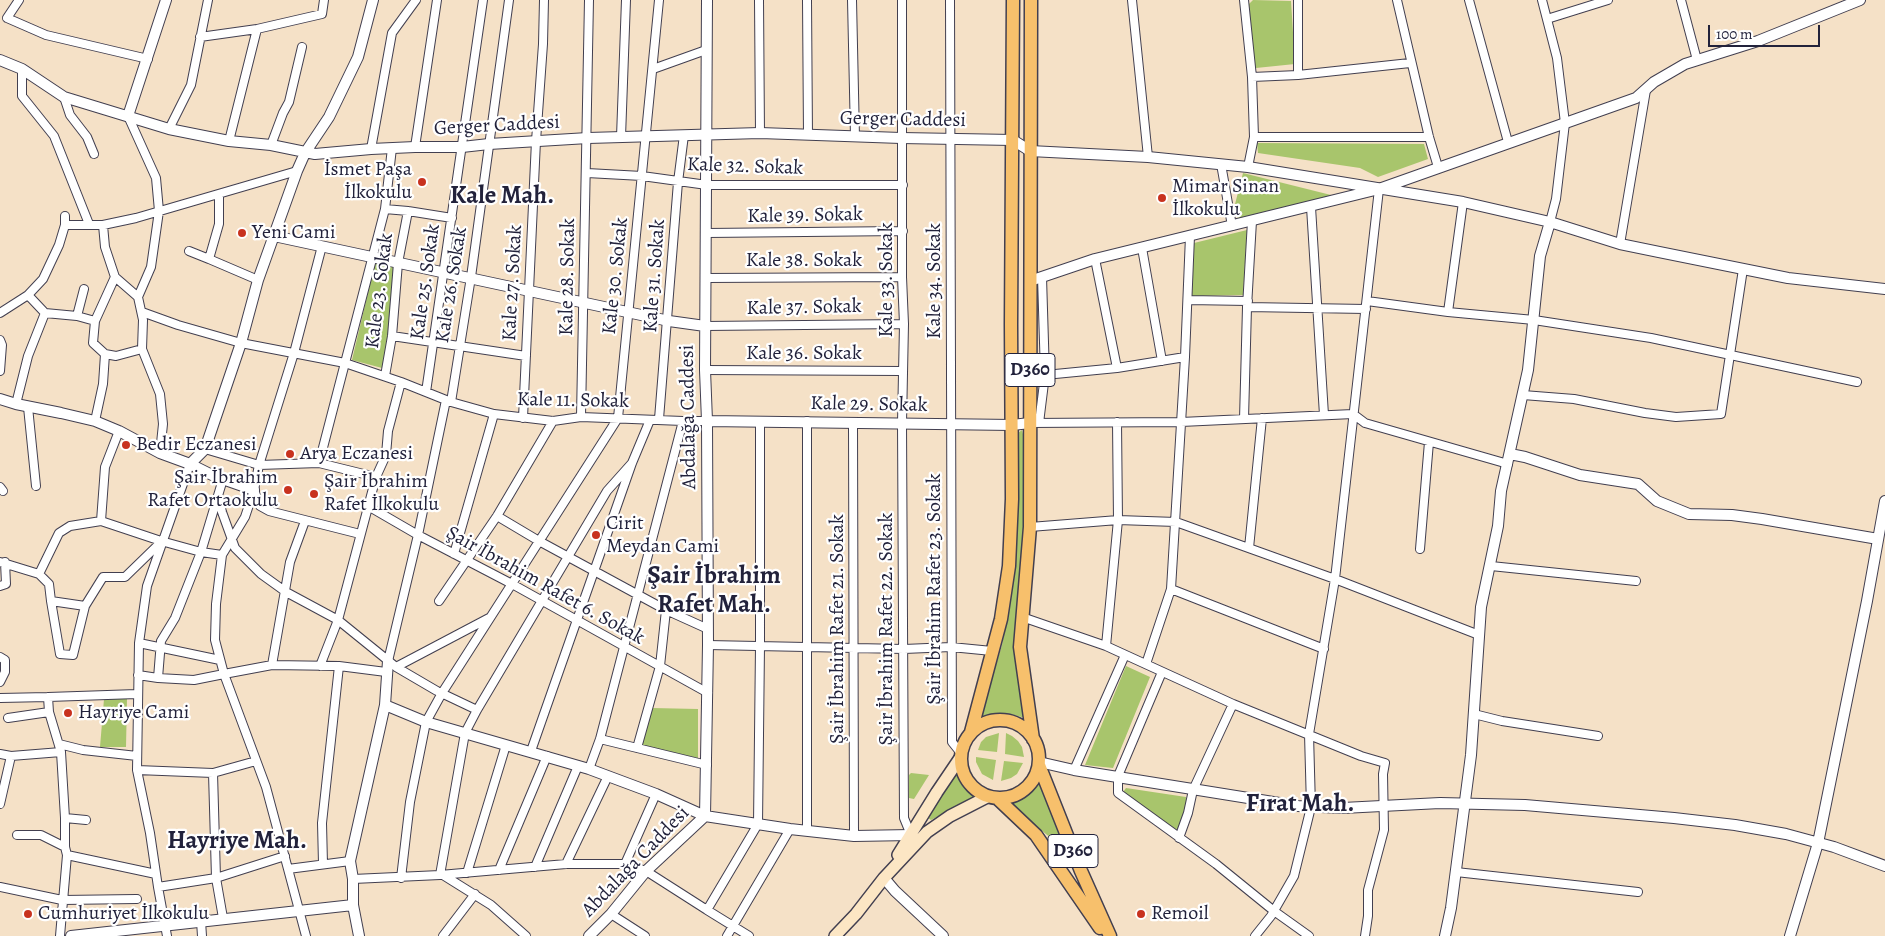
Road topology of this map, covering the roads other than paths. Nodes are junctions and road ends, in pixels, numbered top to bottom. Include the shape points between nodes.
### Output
1 (19, 0) edge
2 (166, 0) edge
3 (208, 0) edge
4 (324, 0) edge
5 (373, 0) edge
6 (416, 0) edge
7 (437, 0) edge
8 (483, 0) edge
9 (509, 0) edge
10 (544, 0) edge
11 (589, 0) edge
12 (626, 0) edge
13 (659, 0) edge
14 (707, 0) edge
15 (759, 0) edge
16 (807, 0) edge
17 (852, 0) edge
18 (902, 0) edge
19 (950, 0) edge
20 (1013, 0) edge
21 (1031, 0) edge
22 (1132, 0) edge
23 (1244, 0) edge
24 (1298, 0) edge
25 (1397, 0) edge
26 (1469, 0) edge
27 (1542, 0) edge
28 (1608, 0) edge
29 (1681, 0) edge
30 (1860, 0) edge
31 (1547, 19) junction
32 (257, 29) junction
33 (200, 36) junction
34 (302, 47) dead end
35 (706, 50) junction
36 (148, 59) junction
37 (0, 60) edge
38 (1697, 60) junction
39 (1410, 63) junction
40 (22, 69) junction
41 (653, 69) junction
42 (1298, 75) junction
43 (1252, 77) junction
44 (1646, 90) junction
45 (64, 97) junction
46 (128, 116) junction
47 (1565, 124) junction
48 (169, 129) junction
49 (760, 133) junction
50 (684, 135) junction
51 (706, 135) junction
52 (808, 135) junction
53 (621, 137) junction
54 (646, 137) junction
55 (855, 137) junction
56 (1254, 137) junction
57 (1429, 137) junction
58 (588, 138) junction
59 (901, 138) junction
60 (229, 140) junction
61 (951, 140) junction
62 (1013, 140) junction
63 (536, 141) junction
64 (1508, 142) junction
65 (271, 144) junction
66 (489, 144) junction
67 (415, 147) junction
68 (462, 147) junction
69 (392, 148) junction
70 (371, 149) junction
71 (1030, 151) junction
72 (306, 153) junction
73 (94, 154) dead end
74 (1148, 157) junction
75 (1221, 164) junction
76 (1248, 167) junction
77 (1438, 167) junction
78 (297, 170) junction
79 (587, 174) junction
80 (642, 176) junction
81 (678, 182) junction
82 (707, 185) junction
83 (903, 185) junction
84 (1380, 189) junction
85 (218, 194) junction
86 (1463, 202) junction
87 (1311, 207) junction
88 (385, 209) junction
89 (158, 211) junction
90 (408, 211) junction
91 (65, 216) dead end
92 (452, 218) junction
93 (1252, 221) junction
94 (1550, 222) junction
95 (89, 224) junction
96 (102, 225) junction
97 (65, 226) junction
98 (1232, 226) junction
99 (903, 231) junction
100 (707, 234) junction
101 (274, 236) junction
102 (1190, 236) junction
103 (1620, 244) junction
104 (322, 246) junction
105 (1142, 248) junction
106 (190, 251) dead end
107 (372, 257) junction
108 (209, 259) junction
109 (1096, 259) junction
110 (398, 263) junction
111 (1743, 269) junction
112 (444, 273) junction
113 (115, 277) junction
114 (471, 277) junction
115 (902, 277) junction
116 (1042, 277) junction
117 (706, 278) junction
118 (258, 280) junction
119 (1030, 281) junction
120 (1885, 288) edge
121 (84, 289) dead end
122 (529, 290) junction
123 (28, 295) junction
124 (138, 297) junction
125 (1188, 300) junction
126 (583, 301) junction
127 (1247, 304) junction
128 (1366, 305) junction
129 (1318, 308) junction
130 (142, 312) junction
131 (629, 312) junction
132 (1448, 312) junction
133 (0, 313) edge
134 (44, 313) junction
135 (77, 316) junction
136 (1534, 320) junction
137 (95, 321) junction
138 (668, 321) junction
139 (904, 324) junction
140 (705, 326) junction
141 (392, 336) junction
142 (0, 340) edge
143 (434, 342) junction
144 (241, 343) junction
145 (460, 346) junction
146 (142, 349) junction
147 (294, 353) junction
148 (105, 354) junction
149 (1730, 354) junction
150 (526, 356) junction
151 (1185, 357) junction
152 (1162, 361) junction
153 (345, 363) junction
154 (1117, 368) junction
155 (0, 370) edge
156 (705, 370) junction
157 (902, 371) junction
158 (1045, 375) junction
159 (385, 376) junction
160 (401, 382) junction
161 (1857, 382) dead end
162 (426, 392) junction
163 (1523, 395) junction
164 (0, 399) edge
165 (448, 401) junction
166 (16, 404) junction
167 (28, 407) junction
168 (494, 414) junction
169 (1353, 414) junction
170 (1324, 415) junction
171 (581, 417) junction
172 (523, 418) junction
173 (618, 418) junction
174 (1262, 418) junction
175 (1244, 419) junction
176 (650, 420) junction
177 (659, 420) junction
178 (707, 420) junction
179 (95, 421) junction
180 (553, 421) junction
181 (683, 422) junction
182 (760, 422) junction
183 (806, 422) junction
184 (853, 422) junction
185 (1117, 422) junction
186 (1181, 422) junction
187 (902, 423) junction
188 (952, 423) junction
189 (1034, 423) junction
190 (1012, 425) junction
191 (119, 431) junction
192 (1429, 442) junction
193 (205, 449) junction
194 (160, 453) junction
195 (1509, 459) junction
196 (319, 462) junction
197 (632, 463) junction
198 (190, 464) junction
199 (259, 465) junction
200 (376, 477) junction
201 (223, 479) junction
202 (36, 486) dead end
203 (254, 490) junction
204 (218, 497) junction
205 (1885, 502) edge
206 (368, 506) junction
207 (497, 516) junction
208 (101, 520) junction
209 (1118, 520) junction
210 (304, 521) junction
211 (1176, 522) junction
212 (1030, 527) junction
213 (360, 534) junction
214 (418, 535) junction
215 (232, 538) junction
216 (1878, 539) junction
217 (161, 541) junction
218 (539, 541) junction
219 (1249, 548) junction
220 (1420, 549) dead end
221 (201, 552) junction
222 (454, 554) junction
223 (222, 555) junction
224 (569, 558) junction
225 (466, 560) junction
226 (3, 562) edge
227 (1491, 566) junction
228 (595, 570) junction
229 (38, 574) junction
230 (1335, 579) junction
231 (1636, 581) dead end
232 (512, 584) junction
233 (0, 586) edge
234 (1171, 589) junction
235 (286, 592) junction
236 (637, 593) junction
237 (51, 601) junction
238 (439, 601) dead end
239 (542, 601) junction
240 (85, 606) junction
241 (666, 610) junction
242 (1022, 617) junction
243 (491, 618) junction
244 (338, 620) junction
245 (577, 621) junction
246 (708, 629) junction
247 (1479, 635) junction
248 (139, 643) junction
249 (708, 645) junction
250 (760, 646) junction
251 (1106, 646) junction
252 (161, 647) junction
253 (624, 647) junction
254 (806, 647) junction
255 (951, 647) junction
256 (854, 648) junction
257 (904, 649) junction
258 (1324, 649) junction
259 (992, 651) junction
260 (1125, 655) junction
261 (0, 657) edge
262 (220, 660) junction
263 (1146, 664) junction
264 (272, 665) junction
265 (320, 666) junction
266 (339, 666) junction
267 (660, 666) junction
268 (390, 667) junction
269 (1162, 672) junction
270 (224, 674) junction
271 (138, 675) junction
272 (158, 678) junction
273 (0, 682) edge
274 (708, 693) junction
275 (137, 694) junction
276 (442, 694) junction
277 (48, 697) junction
278 (0, 698) edge
279 (1233, 704) junction
280 (385, 705) junction
281 (477, 710) junction
282 (49, 712) junction
283 (1474, 714) junction
284 (8, 718) dead end
285 (426, 722) junction
286 (970, 732) junction
287 (465, 734) junction
288 (1309, 734) junction
289 (1598, 736) dead end
290 (600, 738) junction
291 (1033, 739) junction
292 (506, 746) junction
293 (60, 748) junction
294 (637, 748) junction
295 (531, 751) junction
296 (0, 754) edge
297 (960, 755) junction
298 (11, 756) junction
299 (137, 756) junction
300 (547, 756) junction
301 (256, 761) junction
302 (1039, 764) junction
303 (707, 765) junction
304 (578, 766) junction
305 (590, 769) junction
306 (137, 770) junction
307 (1074, 770) junction
308 (213, 773) junction
309 (608, 776) junction
310 (1118, 776) junction
311 (1193, 790) junction
312 (656, 794) junction
313 (993, 798) junction
314 (0, 804) edge
315 (1466, 804) junction
316 (1384, 805) junction
317 (1311, 807) junction
318 (706, 816) junction
319 (65, 818) junction
320 (86, 820) dead end
321 (758, 824) junction
322 (790, 829) junction
323 (807, 831) junction
324 (927, 832) junction
325 (17, 835) dead end
326 (911, 835) junction
327 (854, 836) junction
328 (1179, 838) junction
329 (1818, 842) junction
330 (66, 851) junction
331 (285, 856) junction
332 (350, 861) junction
333 (323, 864) junction
334 (566, 864) junction
335 (625, 864) junction
336 (1885, 866) edge
337 (535, 867) junction
338 (288, 869) junction
339 (499, 870) junction
340 (646, 871) junction
341 (1456, 872) junction
342 (467, 873) junction
343 (156, 874) junction
344 (441, 875) junction
345 (216, 878) junction
346 (401, 878) junction
347 (884, 878) junction
348 (353, 879) junction
349 (0, 887) edge
350 (158, 888) junction
351 (1638, 892) dead end
352 (475, 894) junction
353 (137, 899) dead end
354 (62, 900) junction
355 (354, 905) junction
356 (707, 910) junction
357 (299, 911) junction
358 (1274, 911) junction
359 (612, 914) junction
360 (223, 918) junction
361 (201, 921) junction
362 (734, 925) junction
363 (166, 931) edge
364 (60, 936) edge
365 (76, 936) edge
366 (202, 936) edge
367 (306, 936) edge
368 (359, 936) edge
369 (443, 936) edge
370 (526, 936) edge
371 (589, 936) edge
372 (645, 936) edge
373 (727, 936) edge
374 (749, 936) edge
375 (835, 936) edge
376 (943, 936) edge
377 (1106, 936) edge
378 (1110, 936) edge
379 (1255, 936) edge
380 (1309, 936) edge
381 (1365, 936) edge
382 (1445, 936) edge
383 (1790, 936) edge

1 - 36 street via 7,18 46,35
2 - 36 street
3 - 33 street
4 - 32 street via 322,14
5 - 72 street via 358,57 329,117
6 - 70 street via 392,33
7 - 67 street
8 - 68 street, Kale 25. Sokak
9 - 66 street, Kale 26. Sokak
10 - 63 street, Kale 27. Sokak
11 - 58 street, Kale 28. Sokak
12 - 53 street
13 - 41 street, Kale 30. Sokak
14 - 35 street, Abdalağa Caddesi
15 - 49 street
16 - 52 street
17 - 55 street
18 - 59 street, Kale 33. Sokak
19 - 61 street, Kale 34. Sokak
20 - 62 main road, D360
21 - 71 main road, D360
22 - 74 street
23 - 43 street
24 - 42 street
25 - 39 street
26 - 64 street
27 - 31 street
28 - 31 street
29 - 38 street
30 - 38 street via 1758,41
31 - 47 street via 1557,58
32 - 33 street
32 - 60 street
33 - 48 street via 191,85
34 - 65 street via 289,102
35 - 41 street
35 - 51 street, Abdalağa Caddesi
36 - 46 street
37 - 40 street, Gerger Caddesi
38 - 44 street via 1654,82
39 - 42 street
39 - 57 street
40 - 45 street, Gerger Caddesi
40 - 95 street via 22,96 54,136
41 - 54 street, Kale 30. Sokak
42 - 43 street
43 - 56 street
44 - 47 street via 1636,98
44 - 103 street
45 - 46 street, Gerger Caddesi
45 - 73 street via 70,116
46 - 48 street, Gerger Caddesi
46 - 89 street via 156,178
47 - 64 street
47 - 94 street
48 - 60 street, Gerger Caddesi
49 - 51 street, Gerger Caddesi
49 - 52 street, Gerger Caddesi
50 - 51 street, Gerger Caddesi
50 - 54 street, Gerger Caddesi
50 - 81 street, Kale 31. Sokak
51 - 82 street, Abdalağa Caddesi
52 - 55 street, Gerger Caddesi
53 - 54 street, Gerger Caddesi
53 - 58 street, Gerger Caddesi
54 - 80 street, Kale 30. Sokak
55 - 59 street, Gerger Caddesi
56 - 57 street
56 - 76 street
57 - 77 street
58 - 63 street, Gerger Caddesi
58 - 79 street, Kale 28. Sokak
59 - 61 street, Gerger Caddesi
59 - 83 street, Kale 33. Sokak
60 - 65 street, Gerger Caddesi
61 - 62 street, Gerger Caddesi
61 - 188 street, Kale 34. Sokak
62 - 71 street
62 - 190 main road, D360
63 - 66 street, Gerger Caddesi
63 - 122 street, Kale 27. Sokak
64 - 77 street
65 - 72 street, Gerger Caddesi
66 - 68 street, Gerger Caddesi
66 - 114 street, Kale 26. Sokak
67 - 68 street, Gerger Caddesi
67 - 69 street, Gerger Caddesi
68 - 92 street, Kale 25. Sokak
69 - 70 street, Gerger Caddesi
69 - 88 street
70 - 72 street, Gerger Caddesi
71 - 74 street
71 - 119 main road, D360
72 - 78 street
74 - 75 street
75 - 76 street
75 - 98 street
76 - 84 street
77 - 84 street
78 - 85 street
78 - 101 street
79 - 80 street, Kale 32. Sokak
79 - 126 street, Kale 28. Sokak
80 - 81 street, Kale 32. Sokak
80 - 131 street, Kale 30. Sokak
81 - 82 street, Kale 32. Sokak
81 - 138 street, Kale 31. Sokak
82 - 83 street, Kale 32. Sokak
82 - 100 street, Abdalağa Caddesi
83 - 99 street, Kale 33. Sokak
84 - 86 street
84 - 87 street
84 - 128 street
85 - 89 street
85 - 108 street via 219,224
86 - 94 street
86 - 132 street
87 - 93 street
87 - 129 street
88 - 90 street
88 - 107 street
89 - 96 street
89 - 124 street via 151,267
90 - 92 street
90 - 110 street, Kale 23. Sokak
91 - 97 street
92 - 112 street, Kale 25. Sokak
93 - 98 street
93 - 127 street
94 - 103 street
94 - 136 street via 1540,256
95 - 96 street
95 - 97 street
96 - 113 street
97 - 123 street via 43,279
98 - 102 street
99 - 100 street, Kale 39. Sokak
99 - 115 street, Kale 33. Sokak
100 - 117 street, Abdalağa Caddesi
101 - 104 street
101 - 118 street
102 - 105 street
102 - 125 street
103 - 111 street
104 - 107 street
104 - 147 street
105 - 109 street
105 - 152 street
106 - 108 street
107 - 110 street
107 - 153 street
108 - 118 street
109 - 116 street
109 - 154 street
110 - 112 street
110 - 141 street, Kale 23. Sokak
111 - 120 street via 1788,278
111 - 149 street
112 - 114 street
112 - 143 street, Kale 25. Sokak
113 - 124 street
113 - 137 street
114 - 122 street
114 - 145 street, Kale 26. Sokak
115 - 117 street, Kale 38. Sokak
115 - 139 street, Kale 33. Sokak
116 - 119 street
116 - 158 street
117 - 140 street, Abdalağa Caddesi
118 - 144 street
119 - 189 main road, D360
121 - 135 street
122 - 126 street
122 - 150 street, Kale 27. Sokak
123 - 133 street
123 - 134 street
124 - 130 street
125 - 127 street
125 - 151 street
126 - 131 street
126 - 171 street, Kale 28. Sokak
127 - 129 street
127 - 175 street
128 - 129 street
128 - 132 street
128 - 169 street
129 - 170 street
130 - 144 street, Kale 11. Sokak
130 - 146 street
131 - 138 street
131 - 173 street, Kale 30. Sokak
132 - 136 street
134 - 135 street
134 - 166 street via 28,356
135 - 137 street
136 - 149 street
136 - 163 street
137 - 148 street via 93,343
138 - 140 street
138 - 177 street, Kale 31. Sokak
139 - 140 street, Kale 37. Sokak
139 - 157 street, Kale 33. Sokak
140 - 156 street, Abdalağa Caddesi
141 - 143 street
141 - 159 street, Kale 23. Sokak
142 - 155 street
143 - 145 street
143 - 162 street, Kale 25. Sokak
144 - 147 street, Kale 11. Sokak
144 - 193 street
145 - 150 street
145 - 165 street, Kale 26. Sokak
146 - 148 street via 116,356
146 - 194 street via 160,394 163,424
147 - 153 street, Kale 11. Sokak
147 - 199 street
148 - 179 street
149 - 161 street
149 - 163 street via 1721,414 1676,417 1574,399
150 - 172 street, Kale 27. Sokak
151 - 152 street
151 - 186 street
152 - 154 street
153 - 159 street, Kale 11. Sokak
153 - 196 street
154 - 158 street
156 - 157 street, Kale 36. Sokak
156 - 178 street, Abdalağa Caddesi
157 - 187 street, Kale 33. Sokak
158 - 189 street
159 - 160 street, Kale 11. Sokak
160 - 162 street, Kale 11. Sokak
160 - 200 street via 388,431 386,455
162 - 165 street, Kale 11. Sokak
163 - 195 street
164 - 166 street
165 - 168 street, Kale 11. Sokak
165 - 214 street, Kale 26. Sokak
166 - 167 street
167 - 179 street
167 - 202 street
168 - 172 street, Kale 11. Sokak
168 - 222 street
169 - 170 street
169 - 192 street via 1365,423
169 - 230 street
170 - 174 street
171 - 173 street, Kale 11. Sokak
171 - 180 street, Kale 11. Sokak
172 - 180 street, Kale 11. Sokak
173 - 176 street, Kale 11. Sokak
173 - 218 street
174 - 175 street
174 - 219 street
175 - 186 street
176 - 177 street, Kale 11. Sokak
176 - 197 street
177 - 181 street, Kale 11. Sokak
178 - 181 street, Kale 11. Sokak
178 - 182 street, Kale 29. Sokak
178 - 246 street, Abdalağa Caddesi
179 - 191 street
180 - 207 street
181 - 236 street
182 - 183 street, Kale 29. Sokak
182 - 250 street
183 - 184 street, Kale 29. Sokak
183 - 254 street
184 - 187 street, Kale 29. Sokak
184 - 256 street, Şair İbrahim Rafet 21. Sokak
185 - 186 street
185 - 189 street
185 - 209 street
186 - 211 street
187 - 188 street, Kale 29. Sokak
187 - 257 street, Şair İbrahim Rafet 22. Sokak
188 - 190 street, Kale 29. Sokak
188 - 255 street, Şair İbrahim Rafet 23. Sokak
189 - 190 street, Kale 29. Sokak
189 - 212 main road, D360
190 - 259 main road, D360 via 1009,566 1001,619
191 - 194 street
191 - 208 street via 106,467
192 - 195 street
192 - 220 street
193 - 198 street
193 - 199 street
194 - 198 street
195 - 216 street via 1525,457 1580,475 1638,484 1657,500 1689,514 1732,515
195 - 227 street via 1501,491
196 - 199 street
196 - 200 street
197 - 224 street via 607,491
197 - 228 street
198 - 201 street
198 - 217 street
199 - 203 street
200 - 206 street
201 - 203 street
201 - 204 street
203 - 210 street via 260,506
203 - 215 street via 245,517
204 - 215 street
204 - 221 street
205 - 216 street
206 - 213 street
206 - 214 street, Şair İbrahim Rafet 6. Sokak
207 - 218 street
207 - 225 street
208 - 217 street
208 - 229 street via 70,526 59,533
209 - 211 street
209 - 212 street
209 - 251 street
210 - 213 street
210 - 235 street via 290,562
211 - 219 street
211 - 234 street
212 - 242 main road, D360
213 - 244 street
214 - 222 street, Şair İbrahim Rafet 6. Sokak
214 - 268 street, Kale 26. Sokak
215 - 223 street
215 - 235 street via 236,548 261,574
216 - 329 street
217 - 221 street
217 - 240 street via 125,577 103,577
217 - 248 street via 147,586
218 - 224 street
218 - 232 street
219 - 230 street
221 - 223 street
221 - 252 street
222 - 225 street, Şair İbrahim Rafet 6. Sokak
223 - 262 street via 215,640
224 - 228 street
224 - 239 street
225 - 232 street, Şair İbrahim Rafet 6. Sokak
225 - 238 street
226 - 229 street
226 - 233 street via 6,584
227 - 231 street
227 - 247 street
228 - 236 street
228 - 245 street
229 - 237 street via 49,584
230 - 247 street
230 - 258 street
232 - 239 street, Şair İbrahim Rafet 6. Sokak
232 - 243 street
234 - 258 street
234 - 263 street
235 - 244 street
235 - 264 street
236 - 241 street
236 - 253 street
237 - 240 street
237 - 240 street via 60,654 73,655
239 - 245 street, Şair İbrahim Rafet 6. Sokak
239 - 281 street
241 - 246 street
241 - 267 street
242 - 251 street
242 - 291 main road, D360 via 1020,647
243 - 268 street
243 - 276 street
244 - 265 street
244 - 268 street
245 - 253 street, Şair İbrahim Rafet 6. Sokak
245 - 295 street
246 - 249 street, Abdalağa Caddesi
247 - 283 street
248 - 252 street
248 - 271 street
249 - 250 street
249 - 274 street, Abdalağa Caddesi
250 - 254 street
250 - 321 street
251 - 260 street
252 - 262 street
252 - 272 street
253 - 267 street, Şair İbrahim Rafet 6. Sokak
253 - 290 street
254 - 256 street
254 - 323 street
255 - 257 street
255 - 259 street
255 - 297 street, Şair İbrahim Rafet 23. Sokak via 952,742
256 - 257 street
256 - 327 street, Şair İbrahim Rafet 21. Sokak
257 - 326 street, Şair İbrahim Rafet 22. Sokak via 904,818
258 - 288 street
259 - 286 main road, D360
260 - 263 street
260 - 307 street
261 - 273 street via 5,660 5,672
262 - 270 street
263 - 269 street
264 - 265 street
264 - 270 street
265 - 266 street
266 - 268 street
266 - 333 street via 322,823
267 - 274 street, Şair İbrahim Rafet 6. Sokak
267 - 294 street
268 - 276 street
268 - 280 street
269 - 279 street
269 - 310 street
270 - 272 street via 194,680
270 - 301 street
271 - 272 street
271 - 275 street
274 - 303 street, Abdalağa Caddesi
275 - 277 street
275 - 299 street
276 - 281 street
276 - 285 street
277 - 278 street
277 - 282 street
279 - 288 street
279 - 311 street
280 - 285 street
280 - 332 street
281 - 287 street
282 - 284 street
282 - 293 street
283 - 289 street
283 - 315 street
285 - 287 street
285 - 346 street via 410,802
286 - 291 main road via 988,722 1004,720 1018,725
286 - 297 main road
287 - 292 street
287 - 344 street
288 - 316 street via 1385,763
288 - 317 street
290 - 294 street
290 - 305 street
291 - 302 main road
292 - 295 street
292 - 342 street
293 - 298 street
293 - 299 street
293 - 319 street
294 - 303 street
295 - 300 street
296 - 298 street
297 - 313 main road via 967,782 978,792
297 - 326 main road
298 - 314 street
299 - 306 street
300 - 304 street
300 - 339 street
301 - 308 street
301 - 331 street
302 - 307 street
302 - 313 main road via 1032,781 1020,793 1010,798
302 - 378 main road, D360
303 - 318 street, Abdalağa Caddesi
304 - 305 street
304 - 337 street
305 - 309 street
306 - 308 street
306 - 343 street
307 - 310 street
308 - 345 street
309 - 312 street
309 - 334 street
310 - 311 street
310 - 328 street via 1118,793
311 - 317 street
311 - 328 street
312 - 318 street
312 - 335 street
313 - 324 main road
313 - 377 main road, D360 via 1036,835
315 - 316 street
315 - 329 street via 1525,805 1674,818 1777,832
315 - 341 street
316 - 317 street
316 - 381 street via 1384,830 1368,890
317 - 358 street via 1294,876
318 - 321 street
318 - 340 street, Abdalağa Caddesi
319 - 320 street
319 - 330 street
321 - 322 street
321 - 356 street
322 - 323 street
322 - 362 street
323 - 327 street
324 - 326 street
324 - 347 main road
325 - 330 street via 41,835
326 - 327 street
326 - 347 main road
328 - 358 street
329 - 336 street
329 - 383 street
330 - 343 street
330 - 354 street
331 - 338 street
331 - 345 street
332 - 333 street
332 - 348 street
333 - 338 street
334 - 335 street
334 - 337 street
335 - 340 street
337 - 339 street
338 - 357 street
339 - 342 street
340 - 356 street
340 - 359 street, Abdalağa Caddesi
341 - 351 street
341 - 382 street
342 - 344 street
343 - 350 street
344 - 346 street
344 - 352 street
345 - 350 street
345 - 360 street
346 - 348 street
347 - 375 main road
347 - 376 street
348 - 355 street
349 - 354 street
350 - 363 street
352 - 369 street
352 - 370 street
353 - 354 street
354 - 364 street
355 - 357 street
355 - 368 street
356 - 362 street
357 - 360 street
357 - 367 street
358 - 379 street
358 - 380 street
359 - 371 street, Abdalağa Caddesi
359 - 372 street
360 - 361 street
361 - 363 street
361 - 366 street
362 - 373 street
362 - 374 street
363 - 365 street

